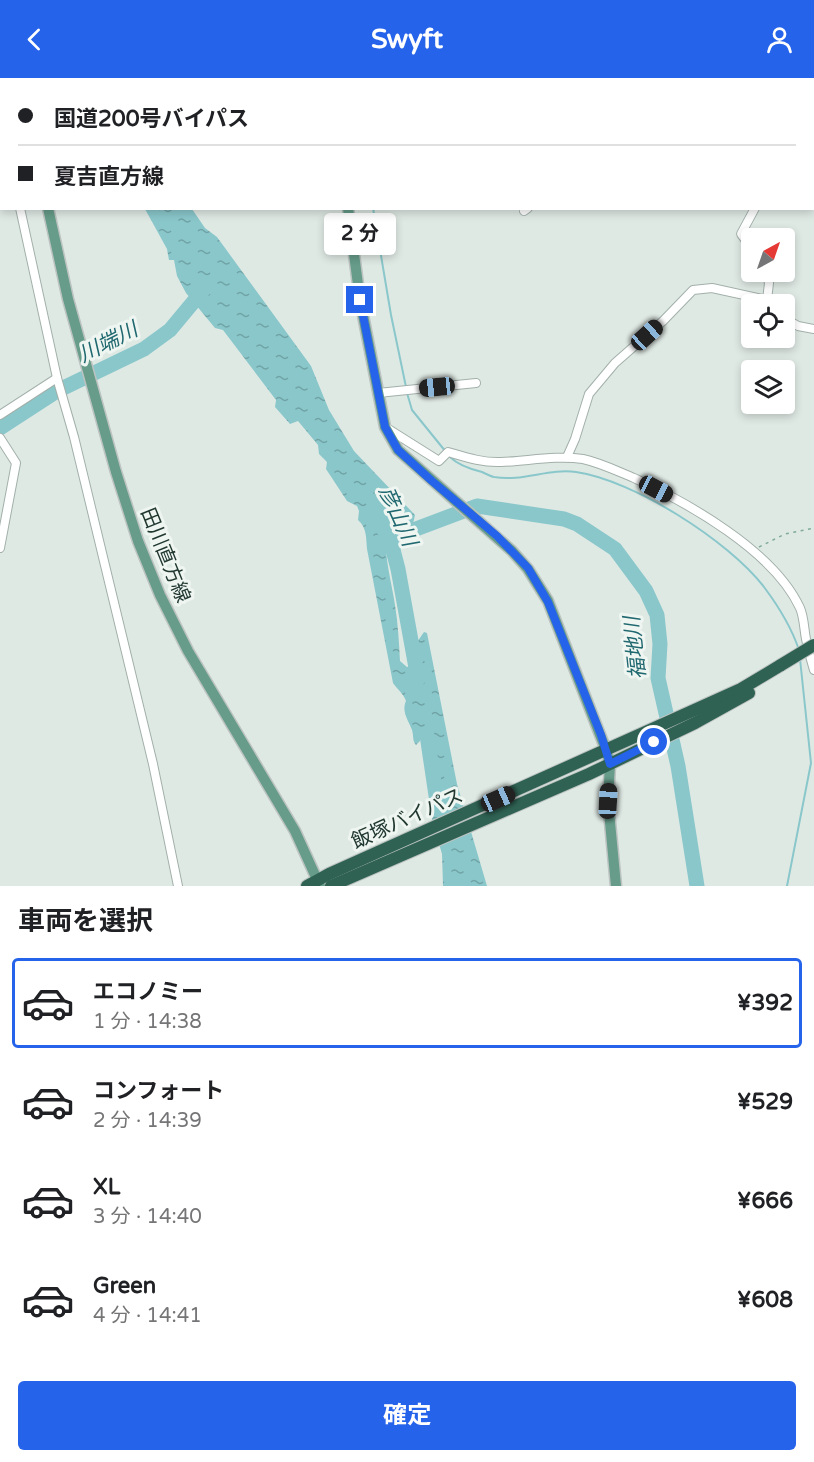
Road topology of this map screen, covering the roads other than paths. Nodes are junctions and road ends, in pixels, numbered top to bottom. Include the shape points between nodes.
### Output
1 (20, 210) edge
2 (48, 210) edge
3 (348, 210) edge
4 (754, 210) edge
5 (744, 228) edge
6 (741, 295) edge
7 (795, 324) edge
8 (814, 330) edge
9 (57, 378) junction
10 (476, 382) dead end
11 (378, 393) junction
12 (0, 416) edge
13 (385, 427) junction
14 (0, 438) edge
15 (567, 457) junction
16 (0, 549) edge
17 (814, 645) edge
18 (814, 655) edge
19 (782, 669) junction
20 (814, 670) edge
21 (632, 746) junction
22 (606, 750) junction
23 (610, 764) junction
24 (323, 883) edge
25 (178, 886) edge
26 (615, 886) edge

1 - 9 street
2 - 24 main road, 田川直方線 via 68,299 116,472 151,574 188,651
3 - 11 main road
4 - 5 street
6 - 15 street via 712,288 693,290 615,363 589,394
7 - 8 street
9 - 12 street
9 - 25 street via 153,764
10 - 11 street
11 - 13 main road
13 - 15 street via 439,461 448,452 473,460 499,462
13 - 22 main road via 398,450 528,568 548,602
14 - 16 street via 16,463
15 - 20 street via 602,464 656,489 689,506 753,550 800,609
17 - 19 highway, bridge
18 - 19 highway
19 - 21 highway
21 - 22 highway, 飯塚バイパス
21 - 23 highway
22 - 23 main road
22 - 24 highway, 飯塚バイパス
23 - 24 highway
23 - 26 main road via 608,801

